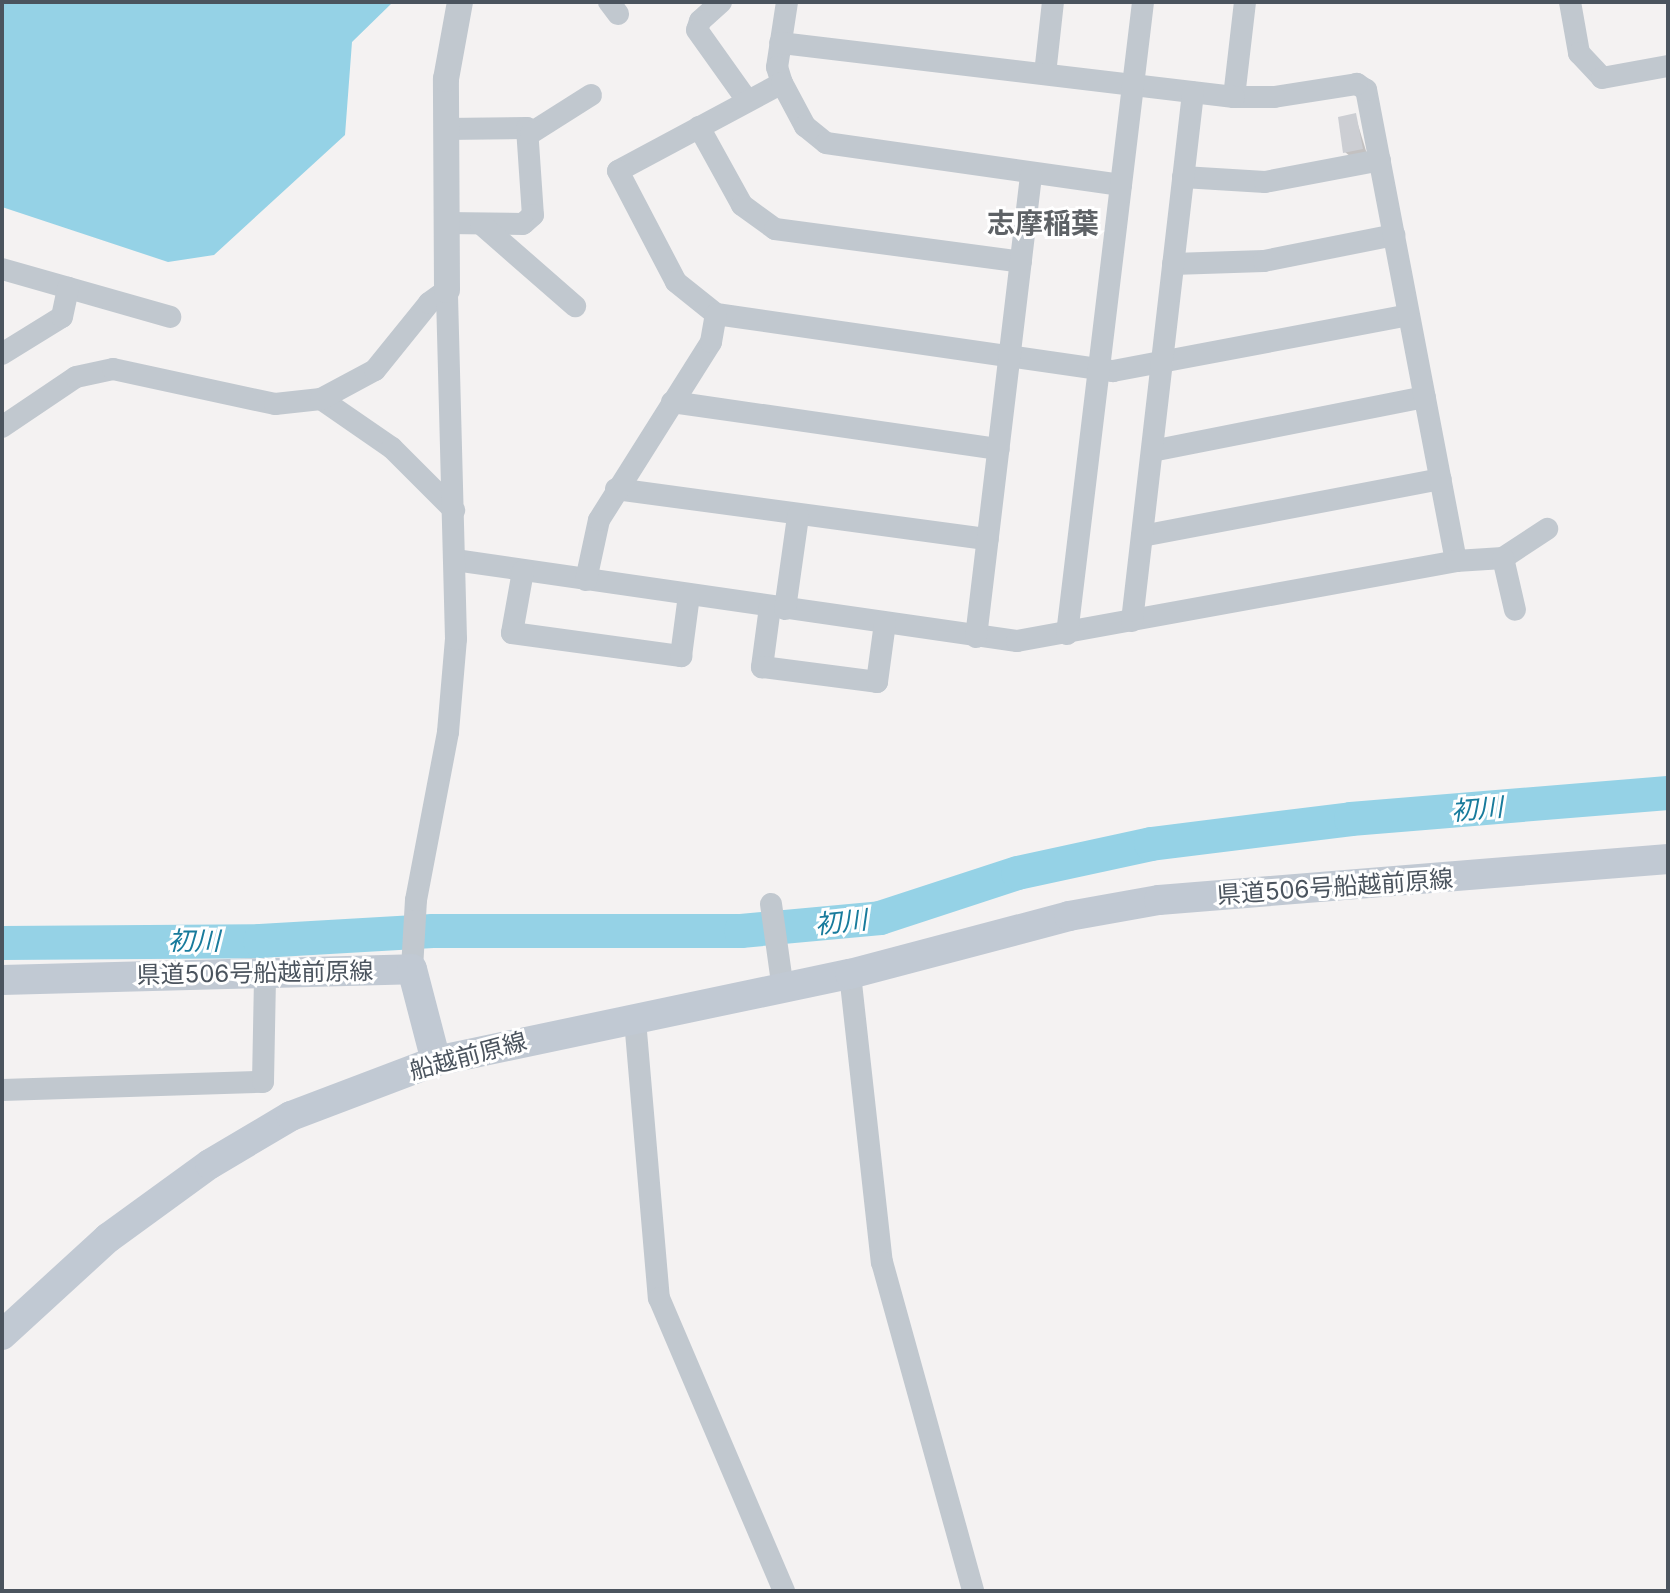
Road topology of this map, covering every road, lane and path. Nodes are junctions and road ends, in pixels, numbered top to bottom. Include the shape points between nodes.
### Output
1 (460, 2) edge
2 (721, 2) edge
3 (787, 2) edge
4 (1053, 2) edge
5 (1143, 2) edge
6 (1245, 2) edge
7 (1570, 2) edge
8 (780, 43) junction
9 (1668, 66) edge
10 (1045, 74) junction
11 (782, 83) junction
12 (1133, 84) junction
13 (1193, 93) junction
14 (591, 95) dead end
15 (1234, 97) junction
16 (747, 100) junction
17 (699, 127) junction
18 (445, 129) junction
19 (531, 133) junction
20 (1380, 160) junction
21 (1031, 175) junction
22 (1183, 177) junction
23 (1121, 185) junction
24 (446, 223) junction
25 (481, 224) junction
26 (1394, 235) junction
27 (1021, 262) junction
28 (1173, 264) junction
29 (2, 269) edge
30 (68, 288) junction
31 (447, 290) junction
32 (575, 306) dead end
33 (716, 314) junction
34 (1408, 315) junction
35 (170, 317) dead end
36 (2, 354) edge
37 (1010, 355) junction
38 (1162, 363) junction
39 (1098, 369) junction
40 (1425, 397) junction
41 (321, 399) junction
42 (672, 402) junction
43 (2, 427) edge
44 (999, 449) junction
45 (1152, 451) junction
46 (1441, 479) junction
47 (616, 489) junction
48 (454, 510) junction
49 (798, 516) junction
50 (1547, 529) dead end
51 (1142, 536) junction
52 (988, 539) junction
53 (1503, 558) junction
54 (455, 560) junction
55 (1456, 561) junction
56 (523, 571) junction
57 (586, 580) junction
58 (689, 595) junction
59 (1513, 605) dead end
60 (778, 608) junction
61 (1132, 621) junction
62 (885, 623) junction
63 (1067, 634) junction
64 (976, 637) junction
65 (1668, 859) edge
66 (771, 904) dead end
67 (1004, 933) joint
68 (412, 969) junction
69 (850, 974) junction
70 (265, 975) junction
71 (2, 980) edge
72 (783, 989) junction
73 (635, 1020) junction
74 (436, 1061) junction
75 (2, 1090) edge
76 (2, 1335) edge
77 (784, 1591) edge
78 (973, 1591) edge

1 - 18 street via 446,79
2 - 16 street via 697,30
3 - 8 street
4 - 10 street
5 - 12 street
6 - 15 street
7 - 9 street via 1579,53 1602,78
8 - 10 street
8 - 11 street via 777,67
10 - 12 street
11 - 16 street
11 - 21 street via 805,126 826,143
12 - 13 street
12 - 23 street
13 - 15 street
13 - 22 street
14 - 19 street
15 - 20 street via 1274,97 1357,84 1366,90
16 - 17 street
17 - 27 street via 742,205 775,229
17 - 33 street via 618,171 676,282
18 - 19 street via 527,128
18 - 24 street
19 - 25 street via 533,215 523,224
20 - 22 street via 1265,182
20 - 26 street
21 - 23 street
21 - 27 street
22 - 28 street
23 - 39 street
24 - 25 street
24 - 31 street
25 - 32 street
26 - 28 street via 1264,261
26 - 34 street
27 - 37 street
28 - 38 street
29 - 30 street
30 - 35 street
30 - 36 street via 62,317
31 - 41 street via 429,303 375,370
31 - 48 street
33 - 37 street
33 - 42 street via 711,342
34 - 38 street
34 - 40 street
37 - 39 street
37 - 44 street
38 - 39 street
38 - 45 street
39 - 63 street
40 - 45 street
40 - 46 street
41 - 43 street via 275,404 113,369 76,377
41 - 48 street via 392,448
42 - 44 street
42 - 47 street
44 - 52 street
45 - 51 street
46 - 51 street
46 - 55 street
47 - 49 street
47 - 57 street via 599,520
48 - 54 street
49 - 52 street
49 - 60 street
50 - 53 street
51 - 61 street
52 - 64 street
53 - 55 street
53 - 59 street
54 - 56 street
54 - 68 street via 453,687 416,900
55 - 61 street
56 - 57 street
56 - 58 street via 512,633 681,656
57 - 58 street
58 - 60 street
60 - 62 street
60 - 62 street via 762,667 877,682
61 - 63 street
62 - 64 street
63 - 64 street via 1017,641
65 - 67 main road, 県道506号船越前原線 via 1159,900
66 - 72 street
67 - 69 main road, 船越前原線
68 - 70 main road, 県道506号船越前原線
68 - 74 main road
69 - 72 main road, 船越前原線
69 - 78 street via 882,1262
70 - 71 main road, 県道506号船越前原線
70 - 75 street via 263,1082
72 - 73 main road, 船越前原線
73 - 74 main road, 船越前原線
73 - 77 street via 659,1298
74 - 76 main road, 船越前原線 via 291,1116 210,1164 108,1238

